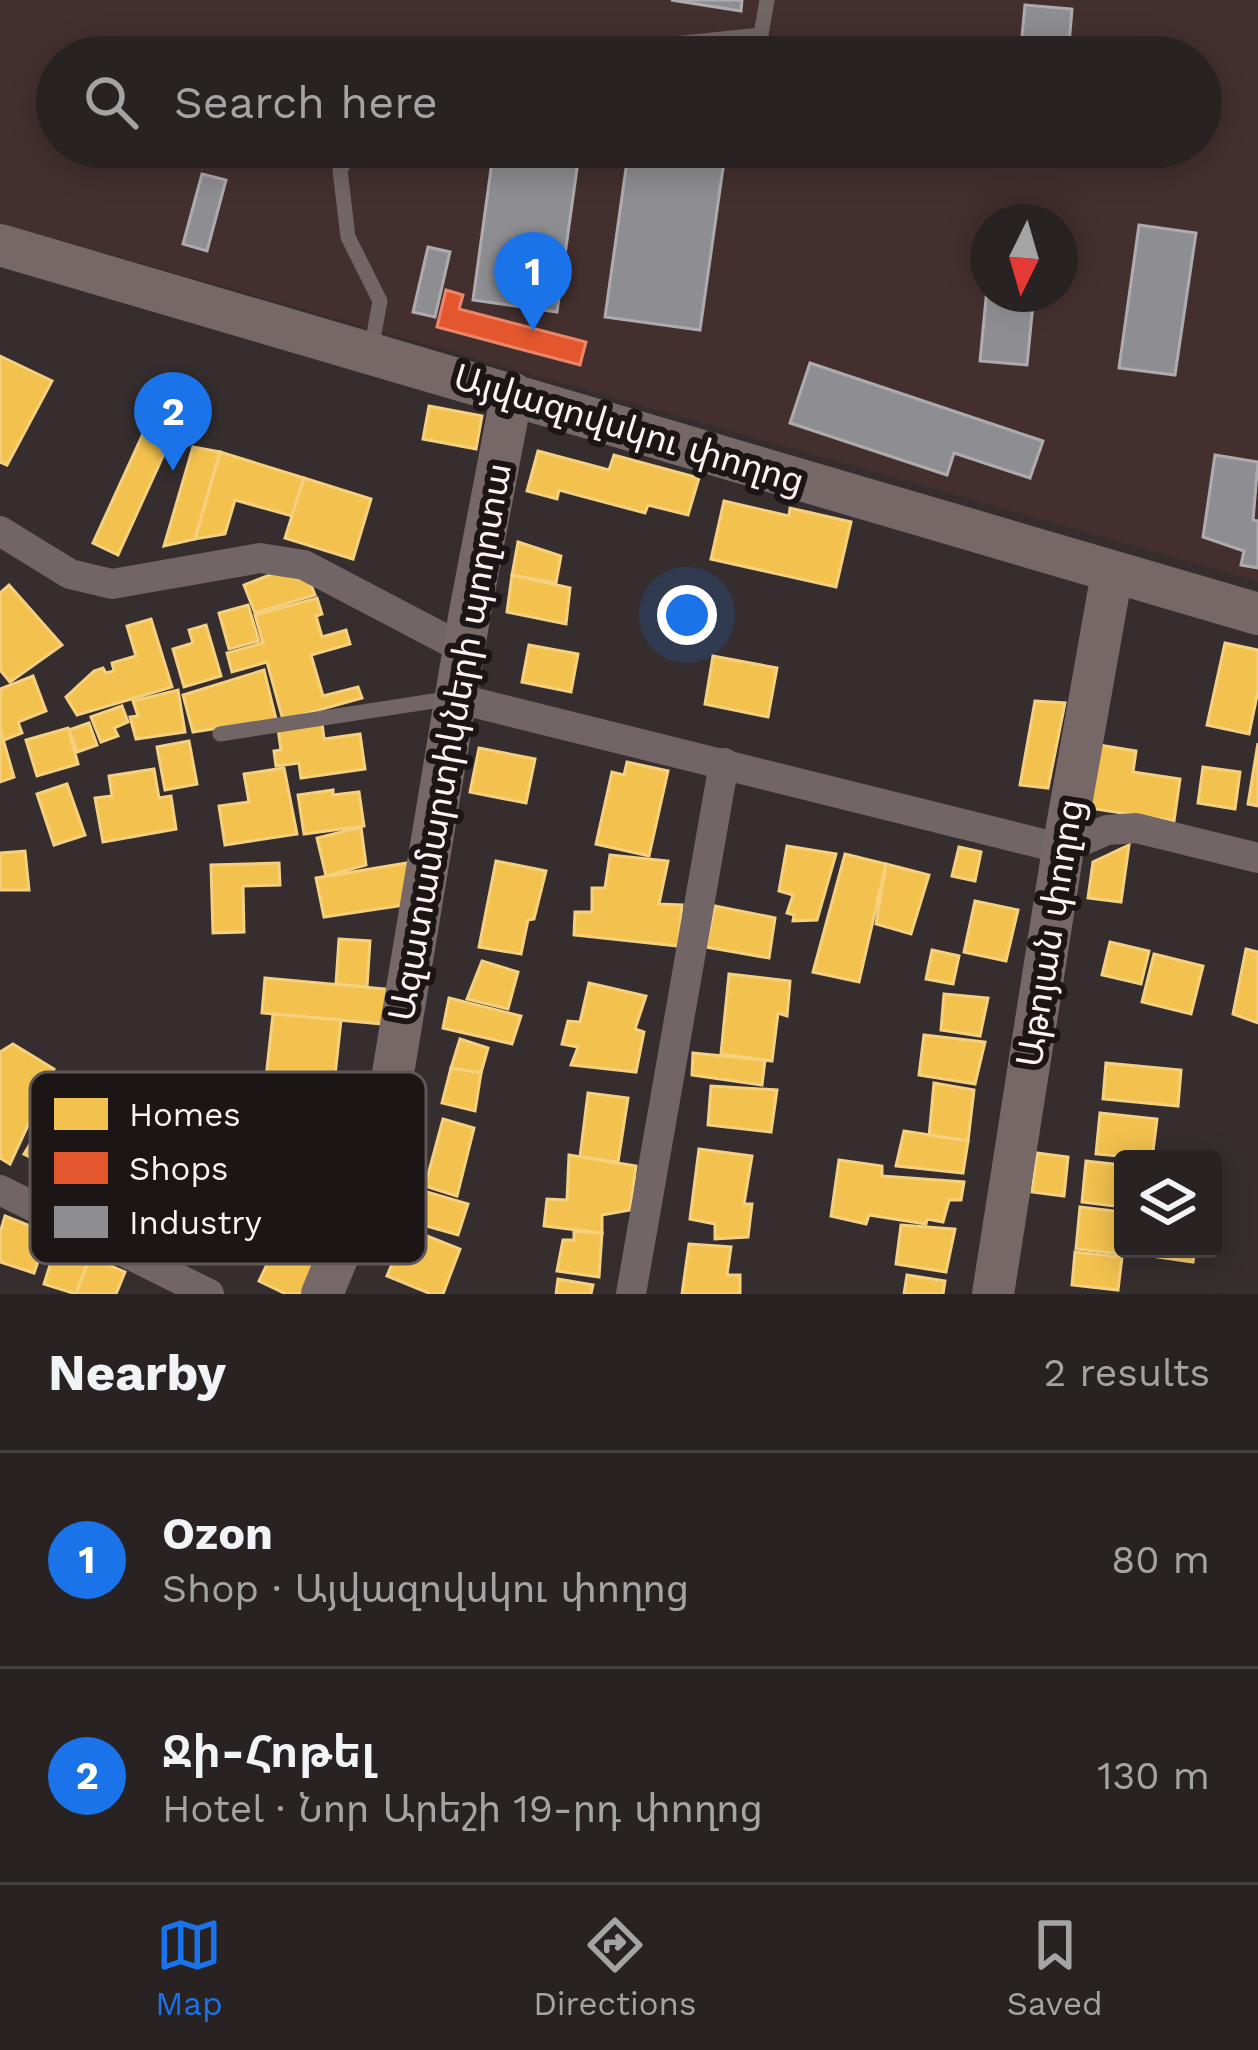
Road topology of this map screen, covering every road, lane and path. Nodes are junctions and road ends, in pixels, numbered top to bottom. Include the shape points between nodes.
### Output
1 (767, 0) edge
2 (743, 36) edge
3 (341, 168) edge
4 (0, 245) edge
5 (371, 352) junction
6 (512, 393) junction
7 (0, 531) edge
8 (1112, 573) junction
9 (1258, 614) edge
10 (464, 649) junction
11 (456, 698) junction
12 (220, 734) dead end
13 (724, 763) junction
14 (1063, 849) junction
15 (1258, 858) edge
16 (393, 1072) edge
17 (0, 1190) edge
18 (30, 1205) edge
19 (149, 1264) edge
20 (334, 1264) edge
21 (209, 1294) edge
22 (322, 1294) edge
23 (631, 1294) edge
24 (993, 1294) edge

1 - 2 lane via 761,34
3 - 5 lane via 348,237 380,301
4 - 5 main road, Այվազովսկու փողոց
5 - 6 main road, Այվազովսկու փողոց
6 - 8 main road, Այվազովսկու փողոց
6 - 10 main road, Ազատամարտիկների պողոտա
7 - 10 street via 70,574 112,584 260,559 292,562
8 - 9 main road, Այվազովսկու փողոց
8 - 14 main road, Աթոյան փողոց
10 - 11 main road, Ազատամարտիկների պողոտա
11 - 12 lane
11 - 13 street
11 - 16 main road, Ազատամարտիկների պողոտա
13 - 14 street
13 - 23 street
14 - 15 street via 1107,830 1136,828
14 - 24 main road, Աթոյան փողոց
17 - 18 street
19 - 21 street
20 - 22 main road, Ազատամարտիկների պողոտա

